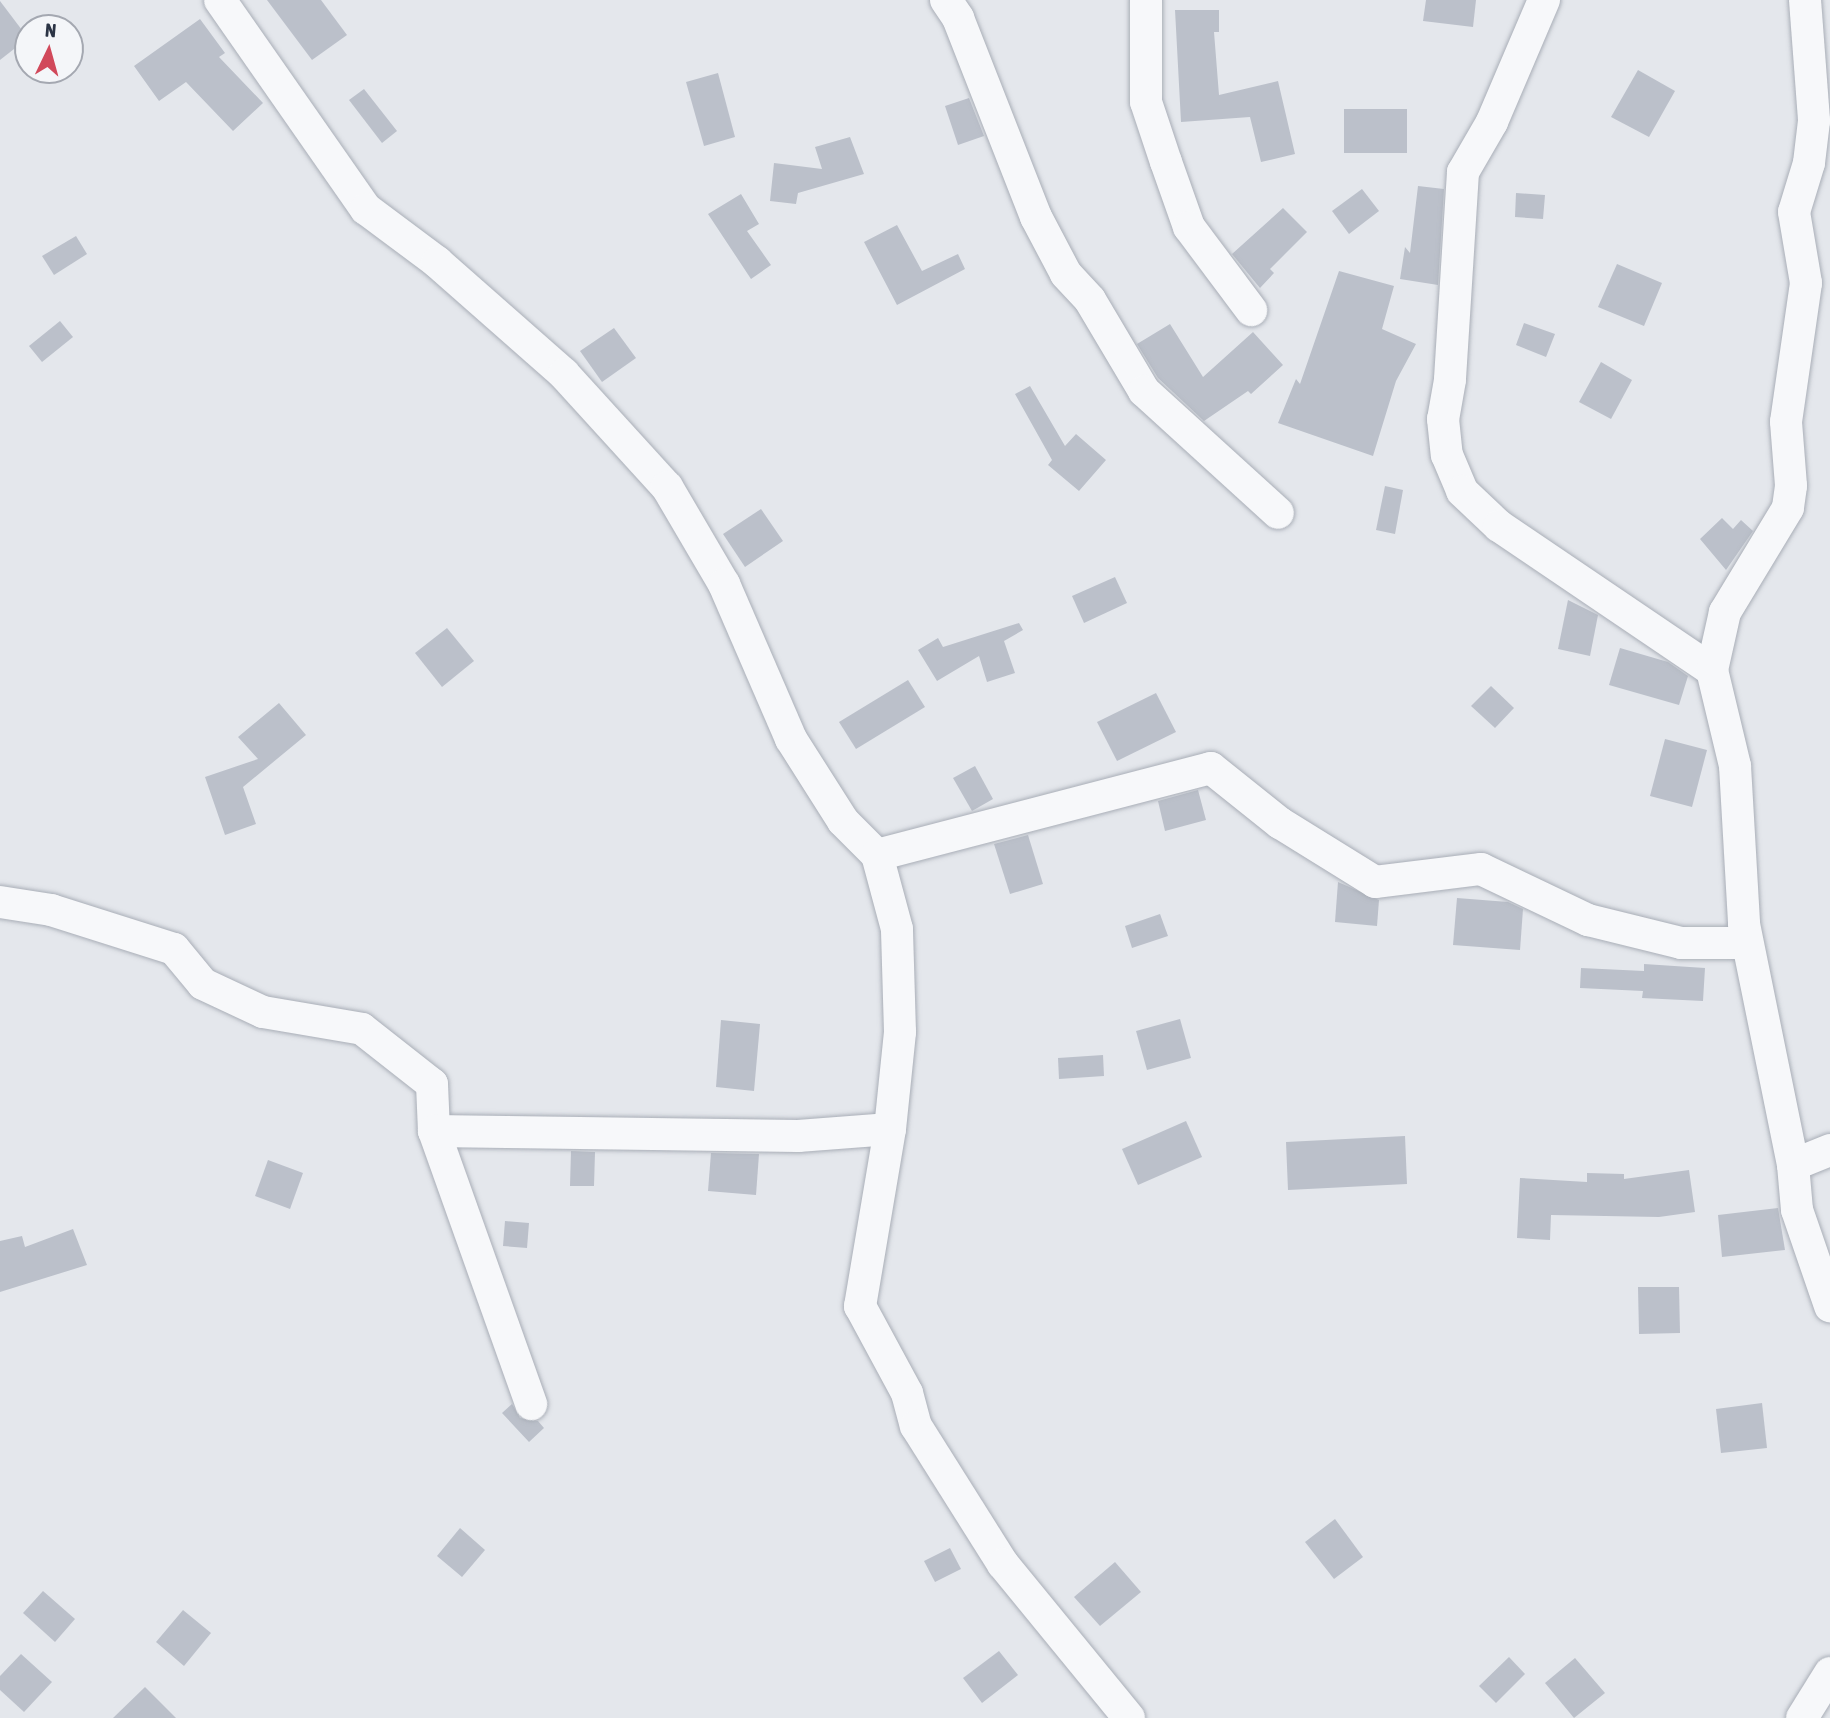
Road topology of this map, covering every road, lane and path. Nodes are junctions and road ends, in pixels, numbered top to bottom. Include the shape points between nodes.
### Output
1 (220, 0) edge
2 (946, 0) edge
3 (1146, 0) edge
4 (1544, 0) edge
5 (1805, 0) edge
6 (1822, 117) edge
7 (1251, 310) dead end
8 (1278, 513) dead end
9 (1712, 670) junction
10 (877, 855) junction
11 (0, 902) edge
12 (1748, 943) junction
13 (890, 1129) junction
14 (434, 1131) junction
15 (1830, 1150) edge
16 (1793, 1165) junction
17 (1830, 1306) edge
18 (531, 1404) dead end
19 (1830, 1673) edge
20 (1129, 1718) edge
21 (1802, 1718) edge

1 - 10 street via 366,209 437,262 564,374 667,487 724,584 791,739 843,821
2 - 8 street via 958,18 1037,217 1066,274 1090,300 1144,391
3 - 7 street via 1146,102 1166,162 1189,227
4 - 9 street via 1492,122 1463,173 1450,380 1443,419 1447,455 1462,491 1499,526
5 - 6 street
6 - 9 street via 1794,212 1806,283 1786,422 1791,486 1788,508 1725,612
9 - 12 street via 1735,766
10 - 12 street via 1211,768 1280,823 1375,881 1481,869 1588,920 1681,943
10 - 13 street via 897,929 900,1032
11 - 14 street via 51,910 174,949 203,984 263,1012 362,1029 432,1084
12 - 16 street
13 - 14 street via 798,1136
13 - 20 street via 860,1306 907,1393 916,1426 1003,1564
14 - 18 street
15 - 16 street
16 - 17 street via 1797,1210
19 - 21 street

